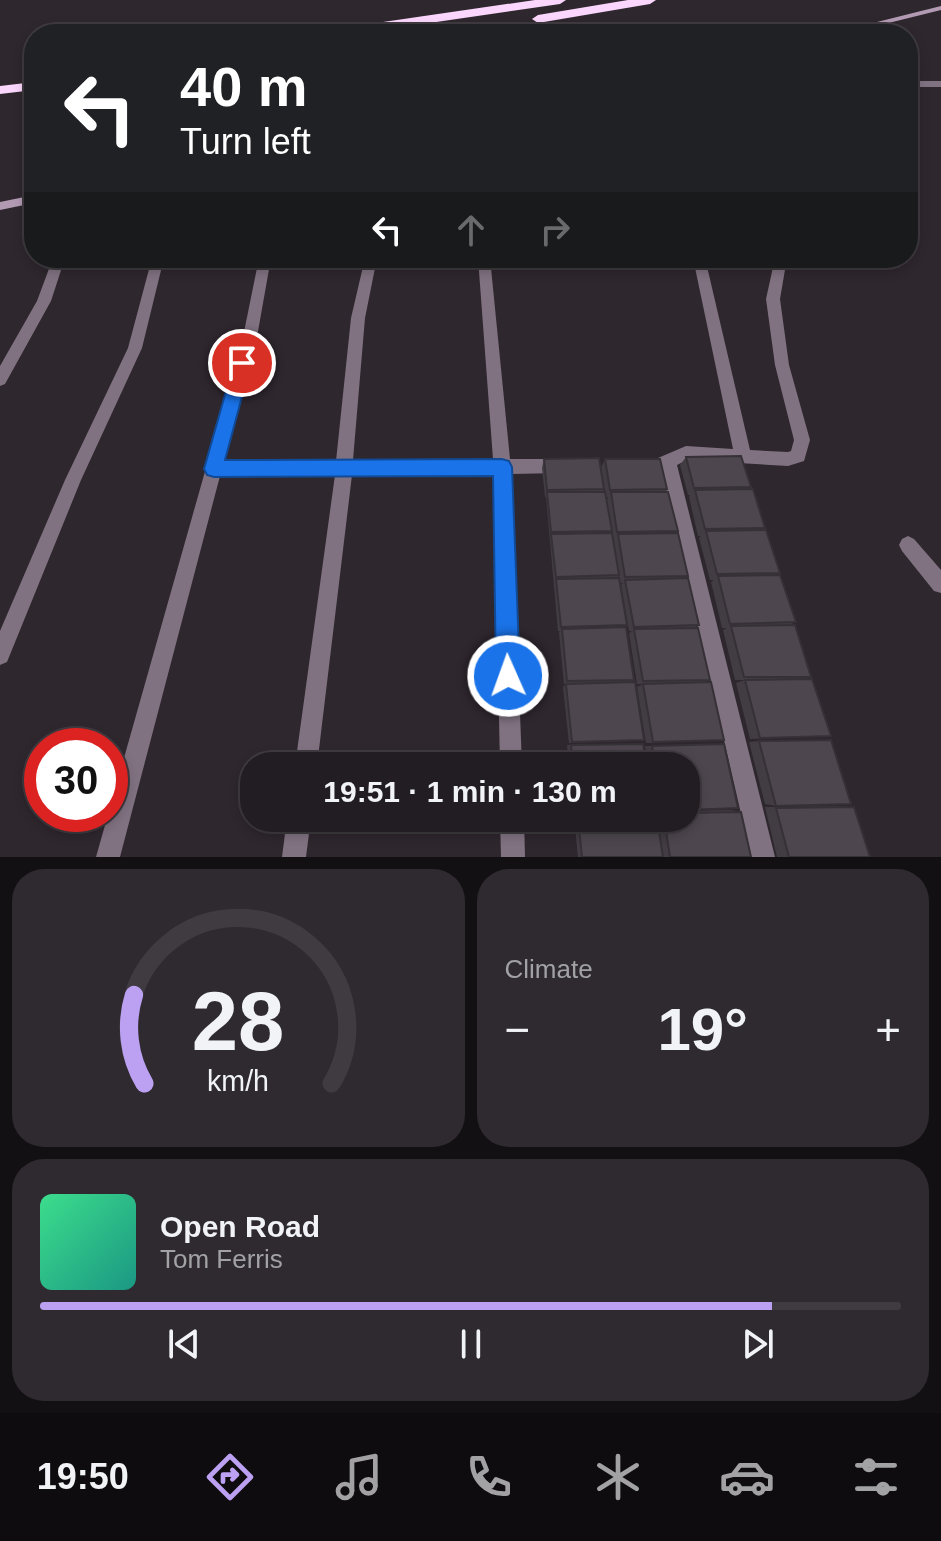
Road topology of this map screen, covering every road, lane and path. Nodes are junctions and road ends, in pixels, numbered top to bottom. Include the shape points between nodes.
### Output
1 (560, 0) edge
2 (650, 0) edge
3 (941, 8) edge
4 (529, 21) dead end
5 (396, 24) edge
6 (875, 24) edge
7 (918, 84) edge
8 (941, 84) edge
9 (24, 87) edge
10 (0, 90) edge
11 (24, 201) edge
12 (0, 206) edge
13 (56, 268) edge
14 (155, 268) edge
15 (263, 268) edge
16 (369, 268) edge
17 (485, 268) edge
18 (701, 268) edge
19 (779, 268) edge
20 (0, 380) edge
21 (743, 456) junction
22 (668, 461) junction
23 (628, 465) edge
24 (581, 466) edge
25 (502, 467) junction
26 (214, 469) junction
27 (344, 469) junction
28 (908, 545) dead end
29 (941, 584) edge
30 (0, 655) edge
31 (308, 752) edge
32 (511, 752) edge
33 (297, 832) edge
34 (512, 832) edge
35 (108, 857) edge
36 (294, 857) edge
37 (513, 857) edge
38 (763, 857) edge

1 - 5 highway
2 - 4 highway
3 - 6 street
7 - 8 street
9 - 10 highway
11 - 12 street
13 - 20 street via 44,301
14 - 30 street via 135,348
15 - 26 street
16 - 27 street via 358,318
17 - 25 street
18 - 21 street
19 - 21 street via 773,299 802,449 788,459
21 - 22 street via 686,453
22 - 23 street
22 - 38 street
24 - 25 street
25 - 27 street
25 - 32 street
26 - 27 street
26 - 35 street
27 - 31 street
28 - 29 street
33 - 36 street
34 - 37 street

